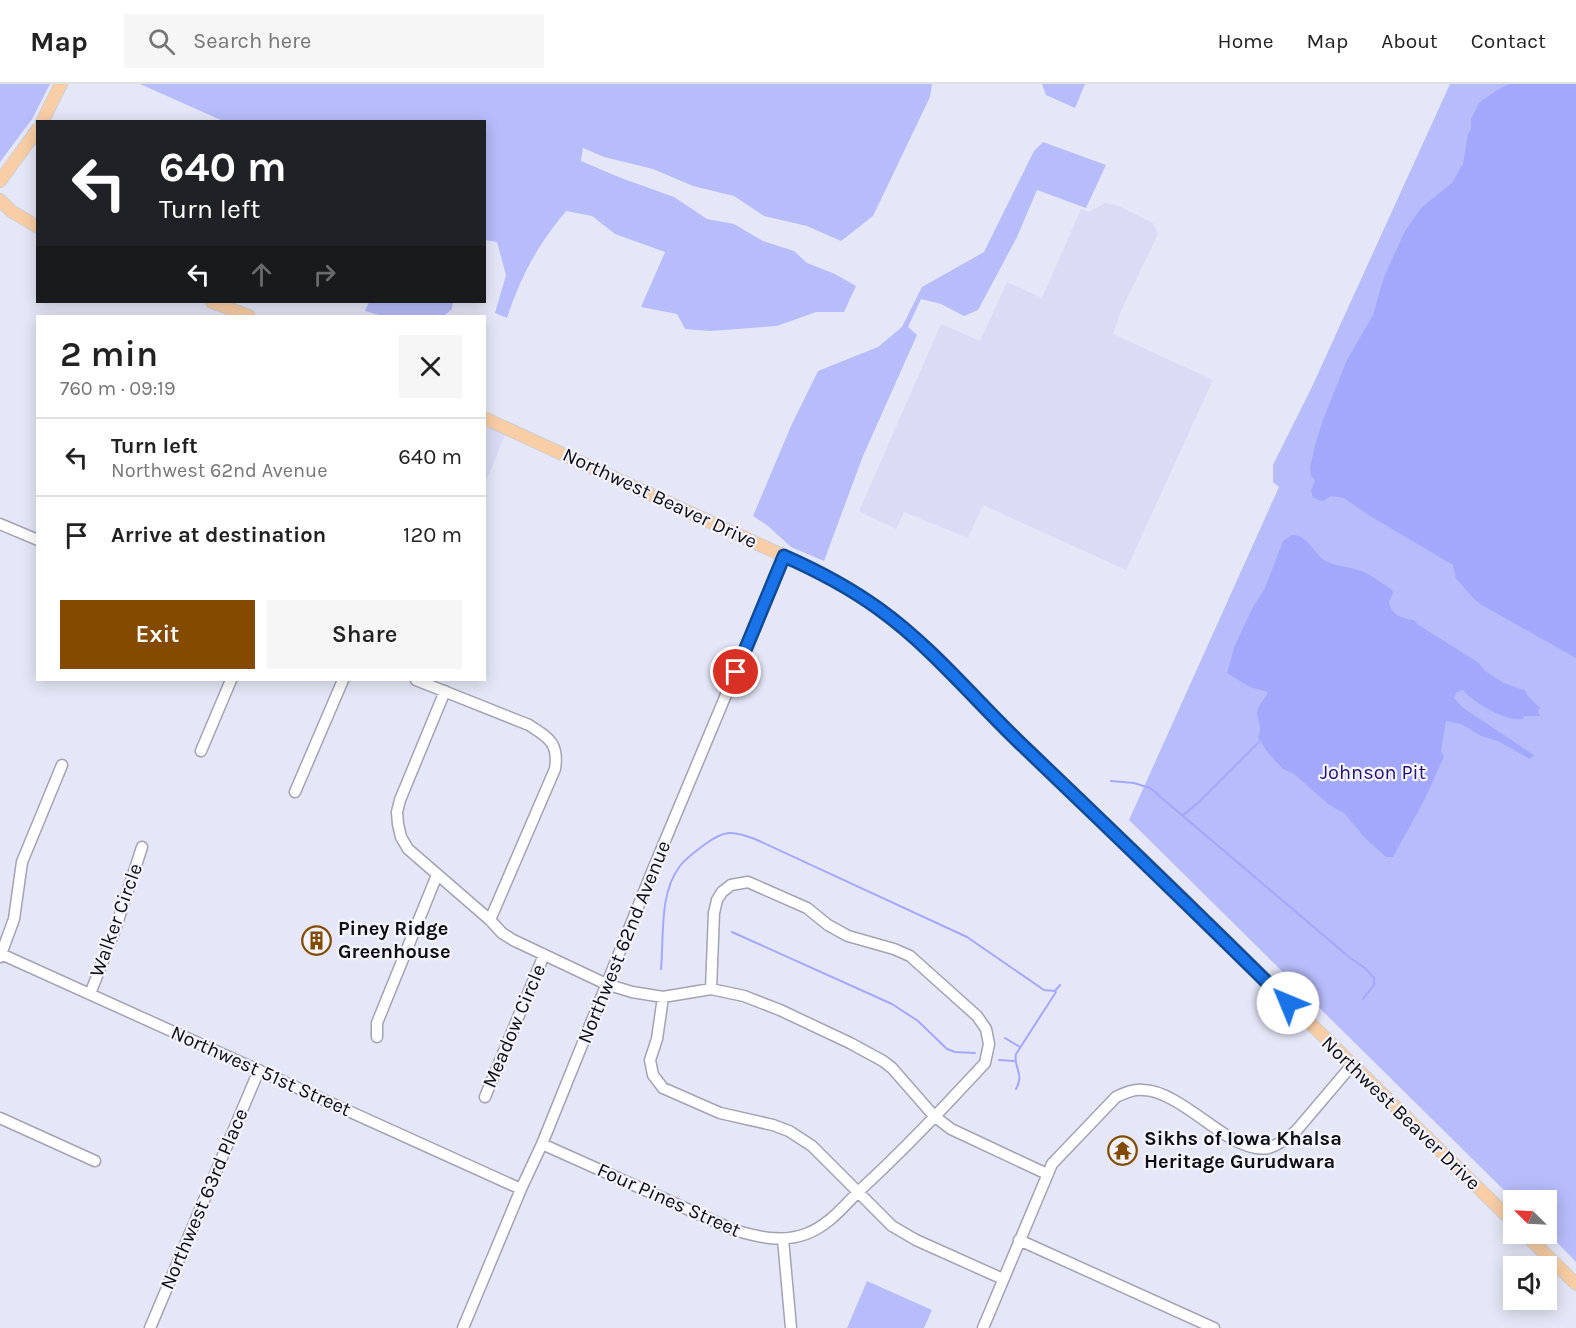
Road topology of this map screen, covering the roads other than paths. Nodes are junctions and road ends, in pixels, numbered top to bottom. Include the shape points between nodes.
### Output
1 (61, 84) edge
2 (43, 120) edge
3 (36, 132) edge
4 (0, 182) edge
5 (0, 200) edge
6 (36, 226) edge
7 (215, 303) edge
8 (246, 315) edge
9 (486, 419) edge
10 (0, 524) edge
11 (36, 539) edge
12 (784, 556) junction
13 (231, 681) edge
14 (344, 681) edge
15 (419, 681) edge
16 (445, 691) junction
17 (201, 751) dead end
18 (62, 765) dead end
19 (296, 792) dead end
20 (142, 847) dead end
21 (437, 875) junction
22 (490, 920) junction
23 (544, 955) junction
24 (1, 956) edge
25 (606, 984) junction
26 (711, 989) junction
27 (90, 994) junction
28 (663, 997) junction
29 (378, 1037) dead end
30 (1352, 1065) junction
31 (260, 1070) junction
32 (485, 1097) dead end
33 (934, 1116) junction
34 (0, 1118) edge
35 (542, 1144) junction
36 (96, 1161) dead end
37 (1047, 1174) junction
38 (521, 1189) junction
39 (858, 1193) junction
40 (1503, 1212) edge
41 (783, 1239) junction
42 (1019, 1240) junction
43 (1535, 1244) edge
44 (1003, 1279) junction
45 (1576, 1284) edge
46 (150, 1328) edge
47 (463, 1328) edge
48 (791, 1328) edge
49 (983, 1328) edge
50 (1214, 1328) edge

1 - 2 main road
3 - 4 main road
5 - 6 main road
7 - 8 main road
9 - 12 main road, Northwest Beaver Drive
10 - 11 street
12 - 25 street, Northwest 62nd Avenue
12 - 30 main road, Northwest Beaver Drive via 844,586 917,640
13 - 17 street
14 - 19 street
15 - 16 street
16 - 21 street via 398,812 401,837 408,849
16 - 22 street via 529,725 554,744 557,756 555,769
18 - 24 street via 22,862 14,919
20 - 27 street, Walker Circle
21 - 22 street
21 - 29 street via 377,1023
22 - 23 street via 508,937
23 - 25 street
23 - 32 street, Meadow Circle
24 - 27 street, Northwest 51st Street
25 - 28 street
25 - 35 street, Northwest 62nd Avenue
26 - 28 street
26 - 33 street via 780,1010 869,1052 892,1068
26 - 33 street, Four Pines Street via 717,900 731,885 748,882 807,908 848,936 910,956 977,1016 986,1029 989,1044 985,1063
27 - 31 street, Northwest 51st Street
28 - 39 street via 651,1060 651,1070 659,1084 720,1113 789,1131 812,1146
30 - 37 street via 1296,1131 1267,1148 1257,1149 1235,1141 1159,1092 1129,1091 1106,1106 1055,1160
30 - 40 main road, Northwest Beaver Drive
31 - 38 street, Northwest 51st Street
31 - 46 street, Northwest 63rd Place
33 - 37 street via 984,1146
33 - 39 street, Four Pines Street
34 - 36 street
35 - 38 street, Northwest 62nd Avenue
35 - 41 street, Four Pines Street via 734,1230
37 - 42 street
38 - 47 street, Northwest 62nd Avenue
39 - 41 street, Four Pines Street via 825,1224
39 - 44 street via 898,1231
41 - 48 street
42 - 44 street
42 - 50 street
43 - 45 main road
44 - 49 street

